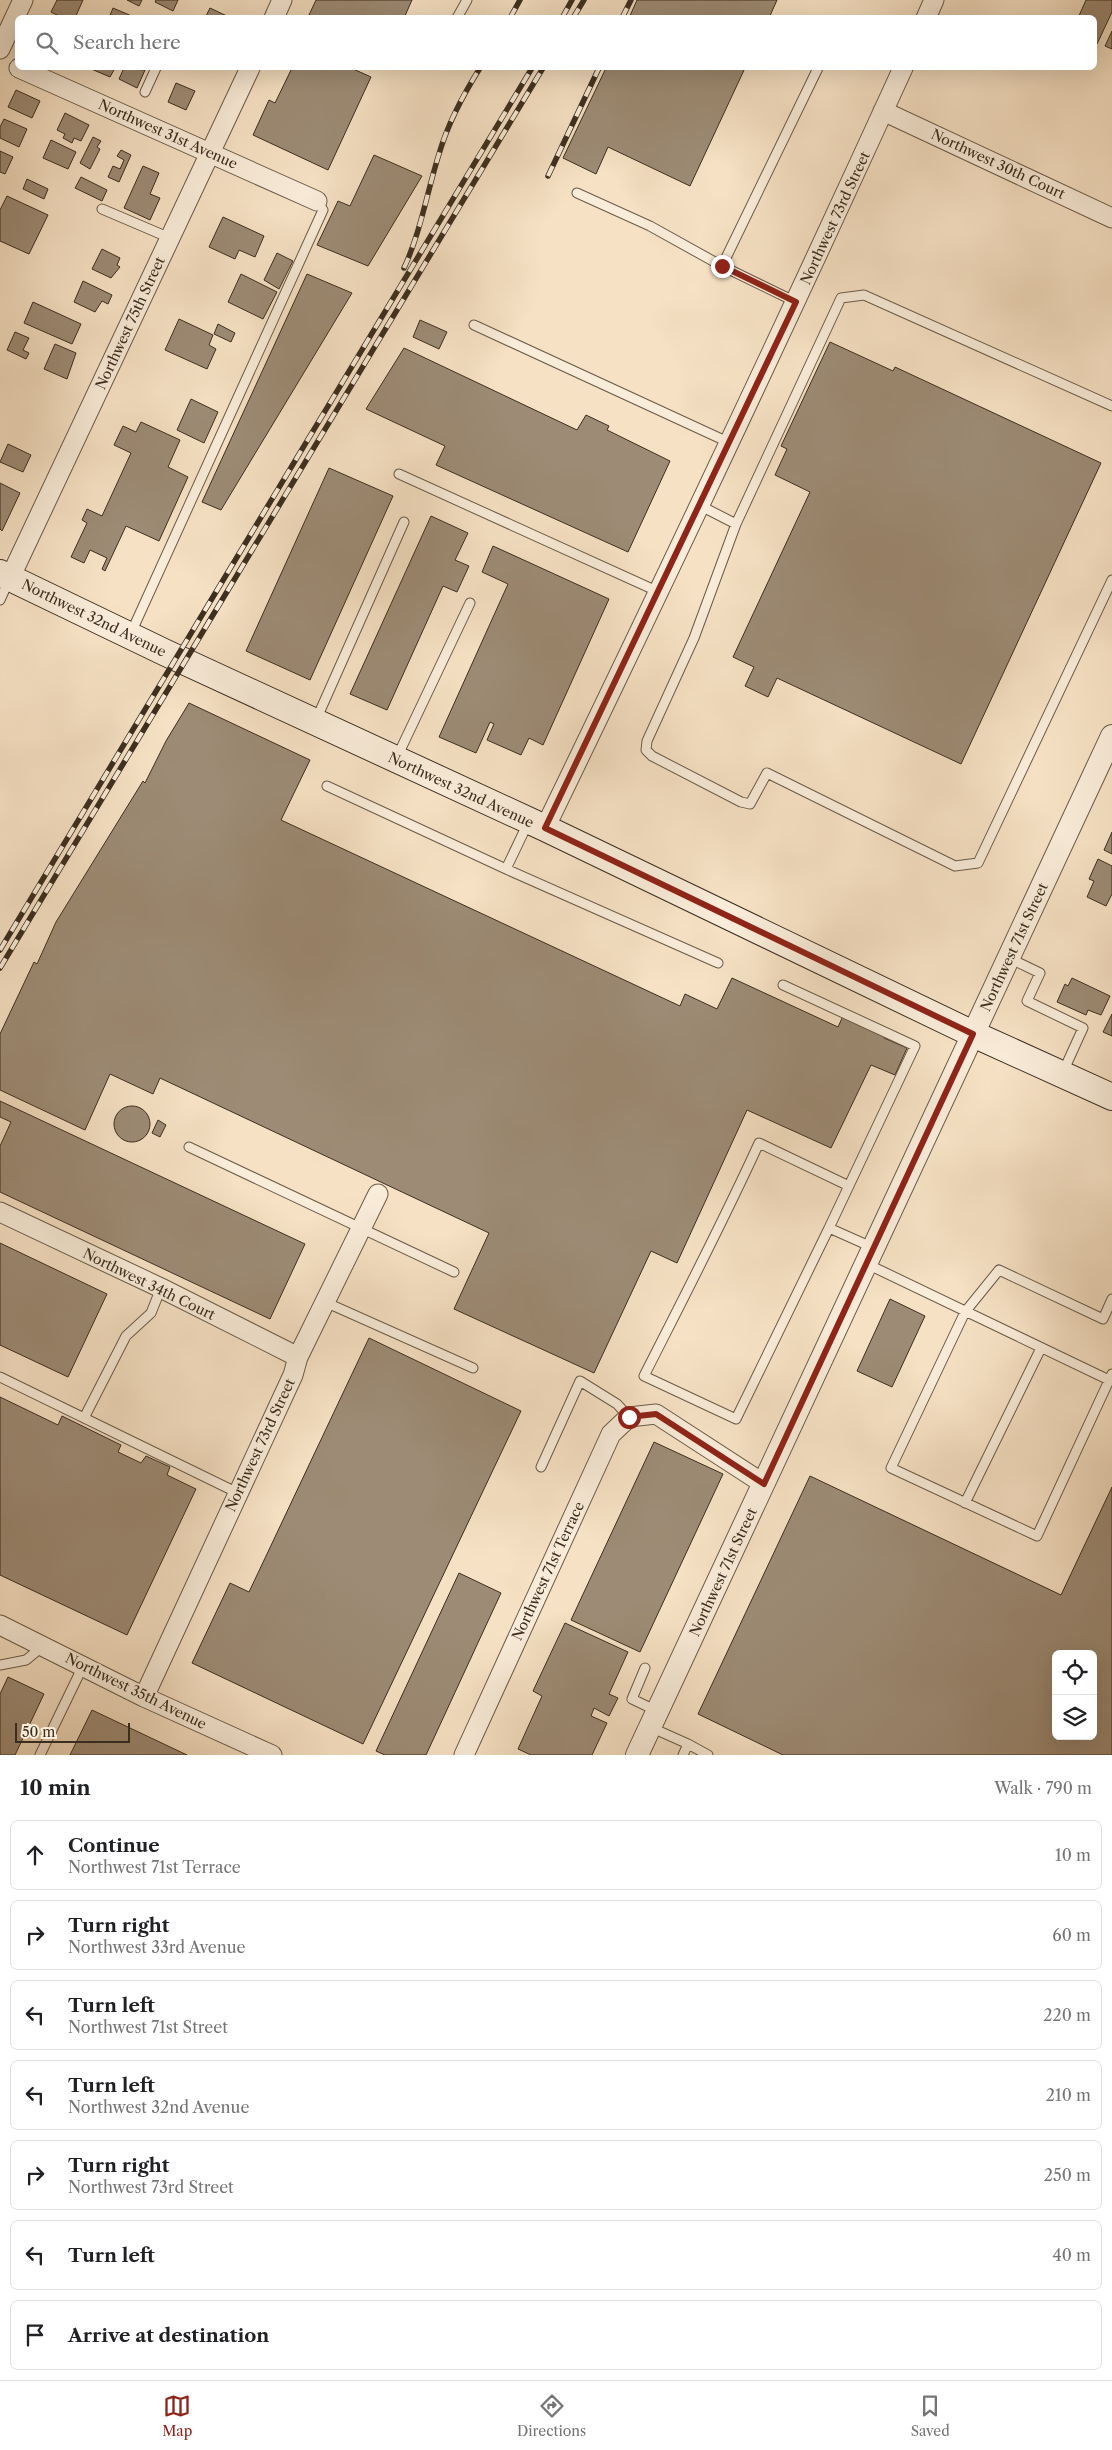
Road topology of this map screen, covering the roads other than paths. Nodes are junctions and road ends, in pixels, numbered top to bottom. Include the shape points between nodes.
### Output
1 (23, 0) edge
2 (282, 0) edge
3 (467, 0) edge
4 (934, 0) edge
5 (16, 15) edge
6 (275, 15) edge
7 (459, 15) edge
8 (927, 15) edge
9 (15, 17) edge
10 (0, 49) edge
11 (0, 59) edge
12 (15, 66) edge
13 (25, 70) edge
14 (155, 70) edge
15 (249, 70) edge
16 (817, 70) edge
17 (903, 70) edge
18 (145, 92) dead end
19 (884, 111) junction
20 (210, 152) junction
21 (577, 193) dead end
22 (317, 201) joint
23 (102, 209) dead end
24 (1112, 218) edge
25 (170, 238) junction
26 (722, 266) junction
27 (796, 302) junction
28 (474, 325) dead end
29 (1112, 406) edge
30 (728, 442) junction
31 (399, 474) dead end
32 (699, 505) junction
33 (404, 522) dead end
34 (736, 524) junction
35 (1112, 580) edge
36 (3, 584) edge
37 (659, 592) junction
38 (470, 603) dead end
39 (130, 636) junction
40 (315, 722) junction
41 (1112, 736) edge
42 (395, 759) junction
43 (327, 786) dead end
44 (537, 824) junction
45 (506, 869) junction
46 (1009, 958) junction
47 (718, 963) dead end
48 (783, 985) dead end
49 (973, 1034) junction
50 (1062, 1074) junction
51 (1112, 1096) edge
52 (189, 1147) dead end
53 (849, 1186) junction
54 (378, 1194) dead end
55 (0, 1212) edge
56 (829, 1228) junction
57 (361, 1229) junction
58 (870, 1256) junction
59 (454, 1272) dead end
60 (161, 1288) junction
61 (1112, 1299) edge
62 (325, 1302) junction
63 (965, 1312) junction
64 (1041, 1348) junction
65 (298, 1357) junction
66 (473, 1368) dead end
67 (0, 1377) edge
68 (1111, 1377) edge
69 (629, 1417) junction
70 (84, 1418) junction
71 (541, 1467) dead end
72 (764, 1484) junction
73 (238, 1493) junction
74 (965, 1503) junction
75 (0, 1625) edge
76 (43, 1646) junction
77 (0, 1665) edge
78 (83, 1666) junction
79 (645, 1668) dead end
80 (144, 1696) junction
81 (654, 1719) junction
82 (688, 1744) junction
83 (40, 1755) edge
84 (272, 1755) edge
85 (464, 1755) edge
86 (637, 1755) edge
87 (683, 1755) edge
88 (708, 1755) edge

1 - 5 street
2 - 6 street
3 - 7 lane
4 - 8 street
9 - 10 street
11 - 12 street, Northwest 31st Avenue
13 - 20 street, Northwest 31st Avenue
14 - 18 lane
15 - 20 street, Northwest 75th Street
16 - 26 lane
17 - 19 street, Northwest 73rd Street
19 - 24 street, Northwest 30th Court
19 - 27 street, Northwest 73rd Street
20 - 22 street, Northwest 31st Avenue
20 - 25 street, Northwest 75th Street
21 - 26 lane via 650,226
22 - 39 lane via 323,210
23 - 25 lane
25 - 36 street, Northwest 75th Street
26 - 27 lane
27 - 30 street, Northwest 73rd Street
28 - 30 lane
29 - 34 lane via 864,296 841,298
30 - 32 street, Northwest 73rd Street
31 - 37 lane
32 - 34 lane
32 - 37 street, Northwest 73rd Street
33 - 40 lane
34 - 35 lane via 694,638 647,741 646,750 652,756 750,804 767,772 954,866 978,863
36 - 39 main road, Northwest 32nd Avenue
37 - 44 street, Northwest 73rd Street
38 - 42 lane
39 - 40 main road, Northwest 32nd Avenue
40 - 42 main road, Northwest 32nd Avenue
41 - 46 street, Northwest 71st Street
42 - 44 main road, Northwest 32nd Avenue
43 - 45 lane
44 - 45 lane
44 - 49 main road, Northwest 32nd Avenue
45 - 47 lane
46 - 49 street, Northwest 71st Street
46 - 50 lane via 1040,974 1027,1002 1083,1028
48 - 53 lane via 915,1046
49 - 50 main road, Northwest 32nd Avenue
49 - 58 street, Northwest 71st Street
50 - 51 main road, Northwest 32nd Avenue
52 - 57 lane
53 - 56 lane
53 - 56 lane via 759,1143 717,1234 644,1376 736,1419
54 - 57 street, Northwest 73rd Street
55 - 60 street, Northwest 34th Court
56 - 58 lane
57 - 59 lane
57 - 62 street, Northwest 73rd Street
58 - 63 lane
58 - 72 street, Northwest 71st Street
60 - 65 street, Northwest 34th Court
60 - 70 lane via 151,1313 126,1336
61 - 63 lane via 1103,1318 999,1270
62 - 65 street, Northwest 73rd Street
62 - 66 lane
63 - 64 lane
63 - 74 lane via 891,1468
64 - 68 lane
64 - 74 lane
65 - 73 street, Northwest 73rd Street via 293,1375
67 - 70 lane
68 - 74 lane via 1036,1536
69 - 71 lane via 617,1404 580,1381
69 - 72 street via 656,1414
69 - 85 street, Northwest 71st Terrace via 611,1434
70 - 73 lane
72 - 81 street, Northwest 71st Street
73 - 80 street, Northwest 73rd Street
75 - 76 street, Northwest 35th Avenue
76 - 77 lane via 26,1660
76 - 78 street, Northwest 35th Avenue
78 - 80 street, Northwest 35th Avenue
78 - 83 lane
79 - 81 lane via 632,1699
80 - 84 street, Northwest 35th Avenue
81 - 82 lane
81 - 86 street, Northwest 71st Street
82 - 87 lane
82 - 88 lane

